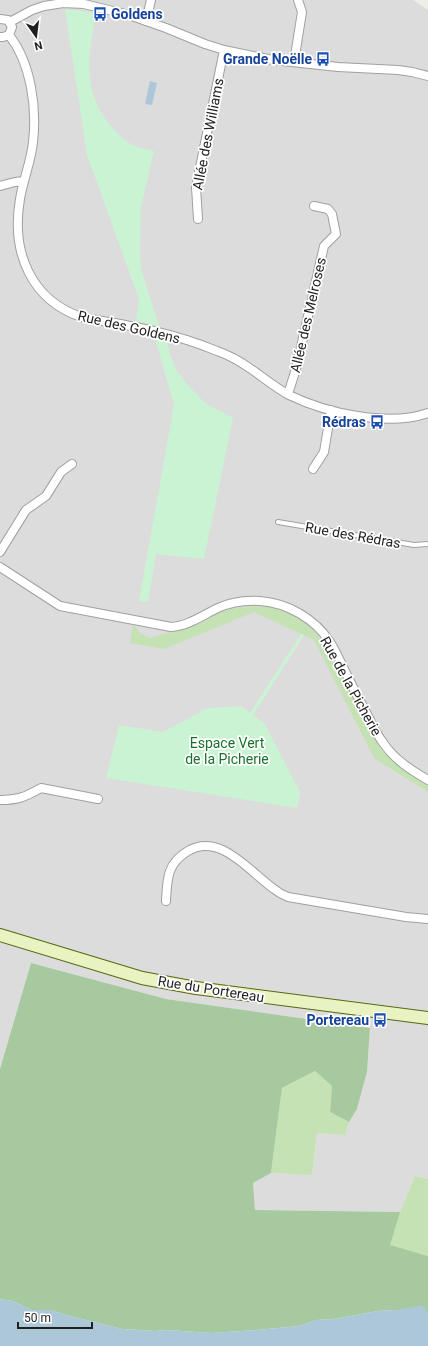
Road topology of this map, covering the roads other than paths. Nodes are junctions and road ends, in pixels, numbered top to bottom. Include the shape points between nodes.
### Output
1 (151, 0) edge
2 (298, 0) edge
3 (0, 19) edge
4 (146, 21) junction
5 (10, 22) junction
6 (9, 34) junction
7 (0, 36) edge
8 (224, 50) junction
9 (294, 62) junction
10 (428, 76) edge
11 (24, 181) junction
12 (0, 186) edge
13 (314, 206) dead end
14 (198, 219) dead end
15 (288, 394) junction
16 (332, 410) junction
17 (428, 413) edge
18 (72, 464) dead end
19 (313, 469) dead end
20 (278, 522) dead end
21 (428, 544) edge
22 (0, 552) edge
23 (0, 567) edge
24 (428, 780) edge
25 (98, 798) dead end
26 (0, 800) edge
27 (166, 901) dead end
28 (428, 919) edge
29 (0, 934) edge
30 (428, 1018) edge

1 - 4 street
2 - 9 street via 302,12
3 - 5 street via 4,18
4 - 5 street via 93,6 63,3 32,10
4 - 8 street
5 - 6 street via 12,27
6 - 7 street
6 - 11 street, Rue des Goldens via 23,63 34,112 34,142
8 - 9 street
8 - 14 street, Allée des Williams via 196,187
9 - 10 street via 398,70
11 - 12 street
11 - 15 street, Rue des Goldens via 19,210 19,240 32,280 47,298 74,315 156,331 217,351 250,368
13 - 15 street, Allée des Melroses via 328,209 332,214 336,234 324,246
15 - 16 street, Rue des Goldens
16 - 17 street, Rue des Goldens via 354,415 394,418
16 - 19 street via 324,452
18 - 22 street via 61,472 46,496 26,510
20 - 21 lane, Rue des Rédras via 414,545
23 - 24 street, Rue de la Picherie via 60,606 171,627 179,626 220,607 247,601 272,603 297,612 316,625 331,643 383,744 401,763
25 - 26 street via 41,788 14,800
27 - 28 street via 169,871 174,862 182,854 202,846 224,850 278,892 288,896
29 - 30 street, Rue du Portereau via 124,973 167,983

